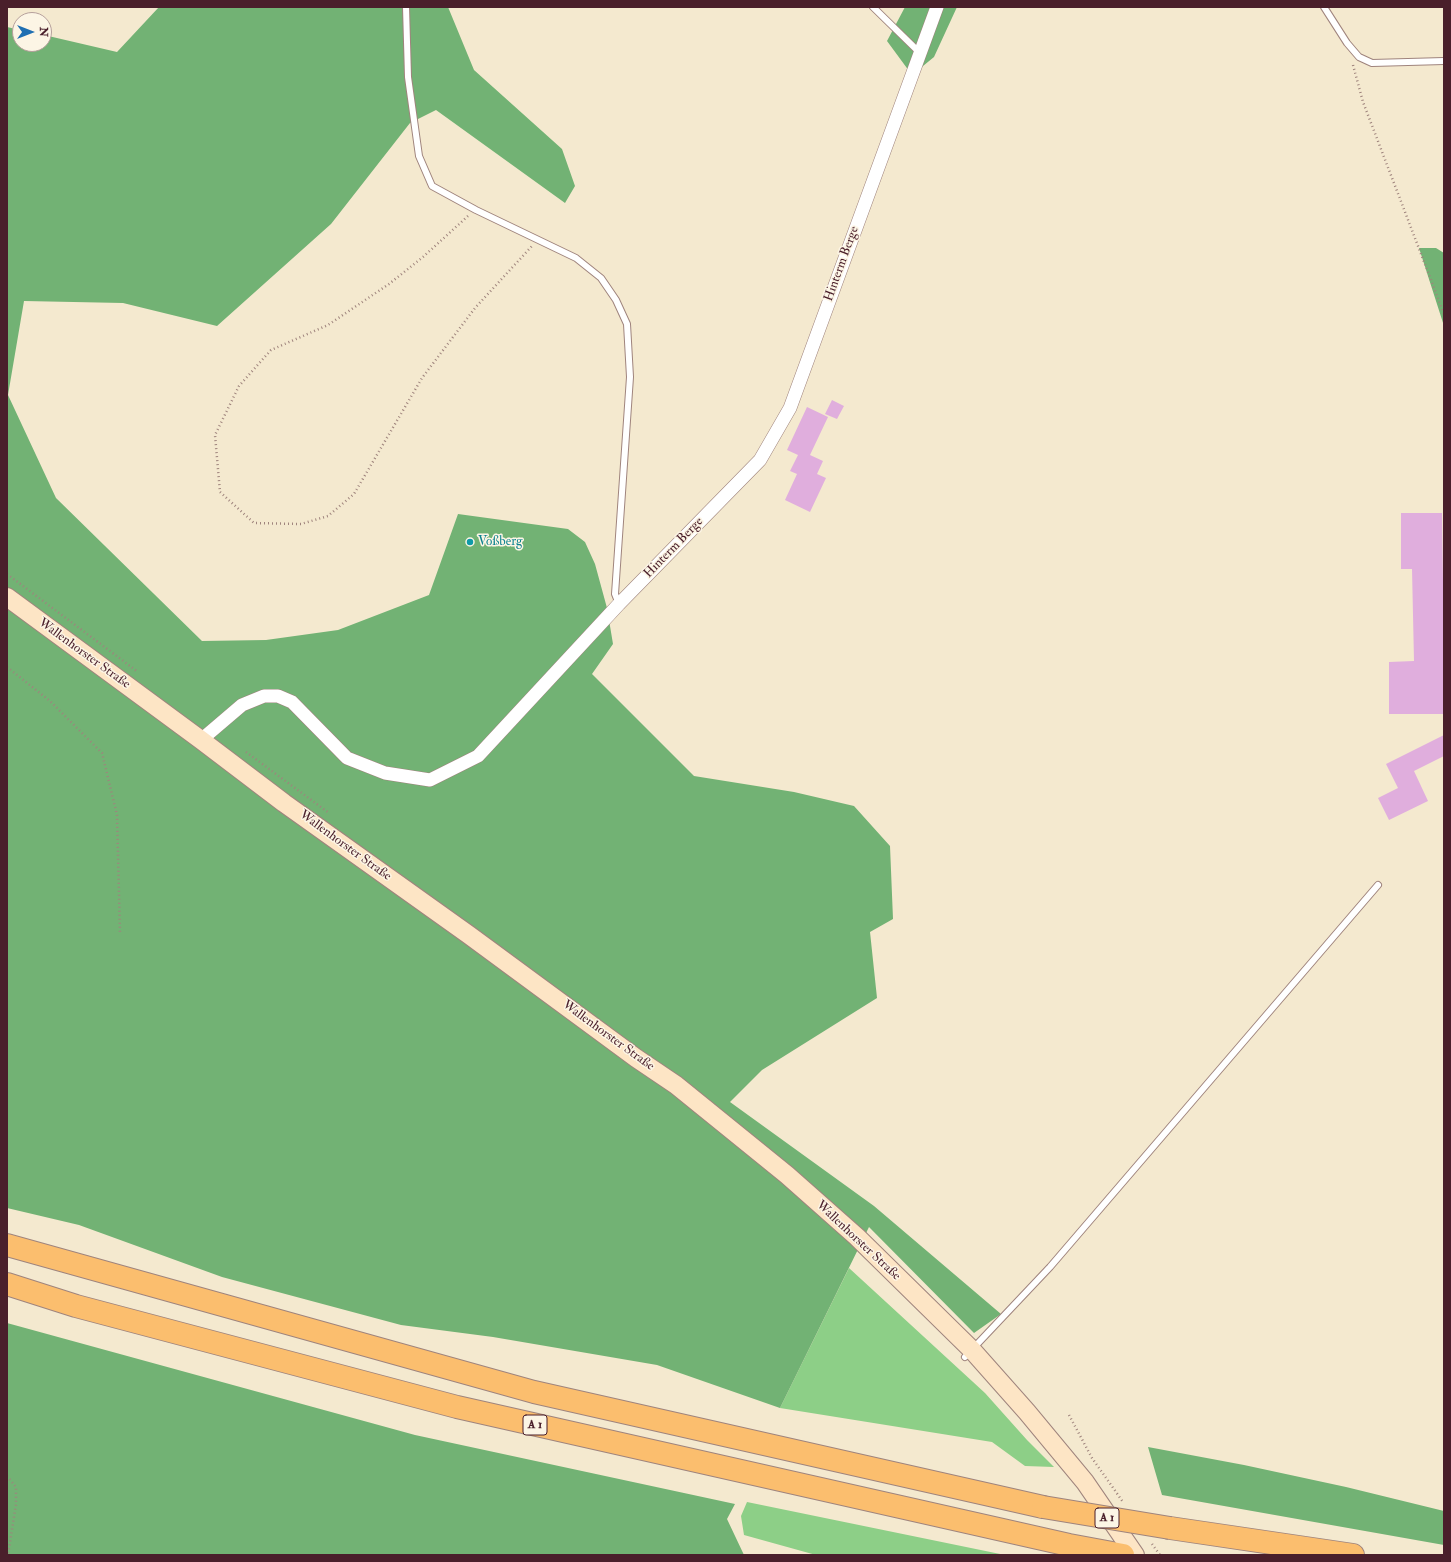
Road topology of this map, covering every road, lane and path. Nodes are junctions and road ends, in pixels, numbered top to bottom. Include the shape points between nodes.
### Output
1 (406, 7) edge
2 (873, 7) edge
3 (937, 7) edge
4 (1324, 7) edge
5 (1347, 43) junction
6 (920, 53) junction
7 (1444, 61) edge
8 (476, 210) junction
9 (538, 239) junction
10 (1444, 314) edge
11 (7, 574) edge
12 (7, 597) edge
13 (619, 604) junction
14 (7, 667) edge
15 (139, 672) dead end
16 (201, 740) junction
17 (1378, 885) dead end
18 (120, 933) dead end
19 (7, 1245) edge
20 (7, 1284) edge
21 (969, 1354) junction
22 (1069, 1415) dead end
23 (7, 1476) edge
24 (1124, 1503) dead end
25 (1151, 1542) dead end
26 (8, 1555) edge
27 (1123, 1555) edge
28 (1135, 1555) edge
29 (1160, 1555) edge
30 (1353, 1555) edge

1 - 8 lane via 408,77 419,156 432,186
2 - 6 lane
3 - 6 street, Hinterm Berge
4 - 5 lane
5 - 7 lane via 1359,58 1372,63
5 - 10 path via 1363,102
6 - 13 street, Hinterm Berge via 790,408 760,460
8 - 9 lane
8 - 9 path via 383,288 328,325 271,350 239,386 216,436 220,492 254,523 301,524 328,516 354,494 422,378 476,308
9 - 13 lane via 576,258 601,278 628,324 630,377 615,594
11 - 15 path
12 - 16 main road, Wallenhorster Straße
13 - 16 street, Hinterm Berge via 478,756 430,780 385,773 347,758 292,702 278,696 264,696 242,706
14 - 18 path via 50,701 102,753 117,815
16 - 21 main road, Wallenhorster Straße via 636,1058 676,1084 787,1175 857,1237
17 - 21 lane via 1050,1267
19 - 30 highway, A 1, bridge via 534,1392 1043,1507
20 - 27 highway, A 1 via 76,1306 457,1407 668,1456
21 - 28 main road, Wallenhorster Straße via 1027,1412 1084,1482
22 - 24 path via 1092,1458
23 - 26 path via 16,1487
25 - 29 path

